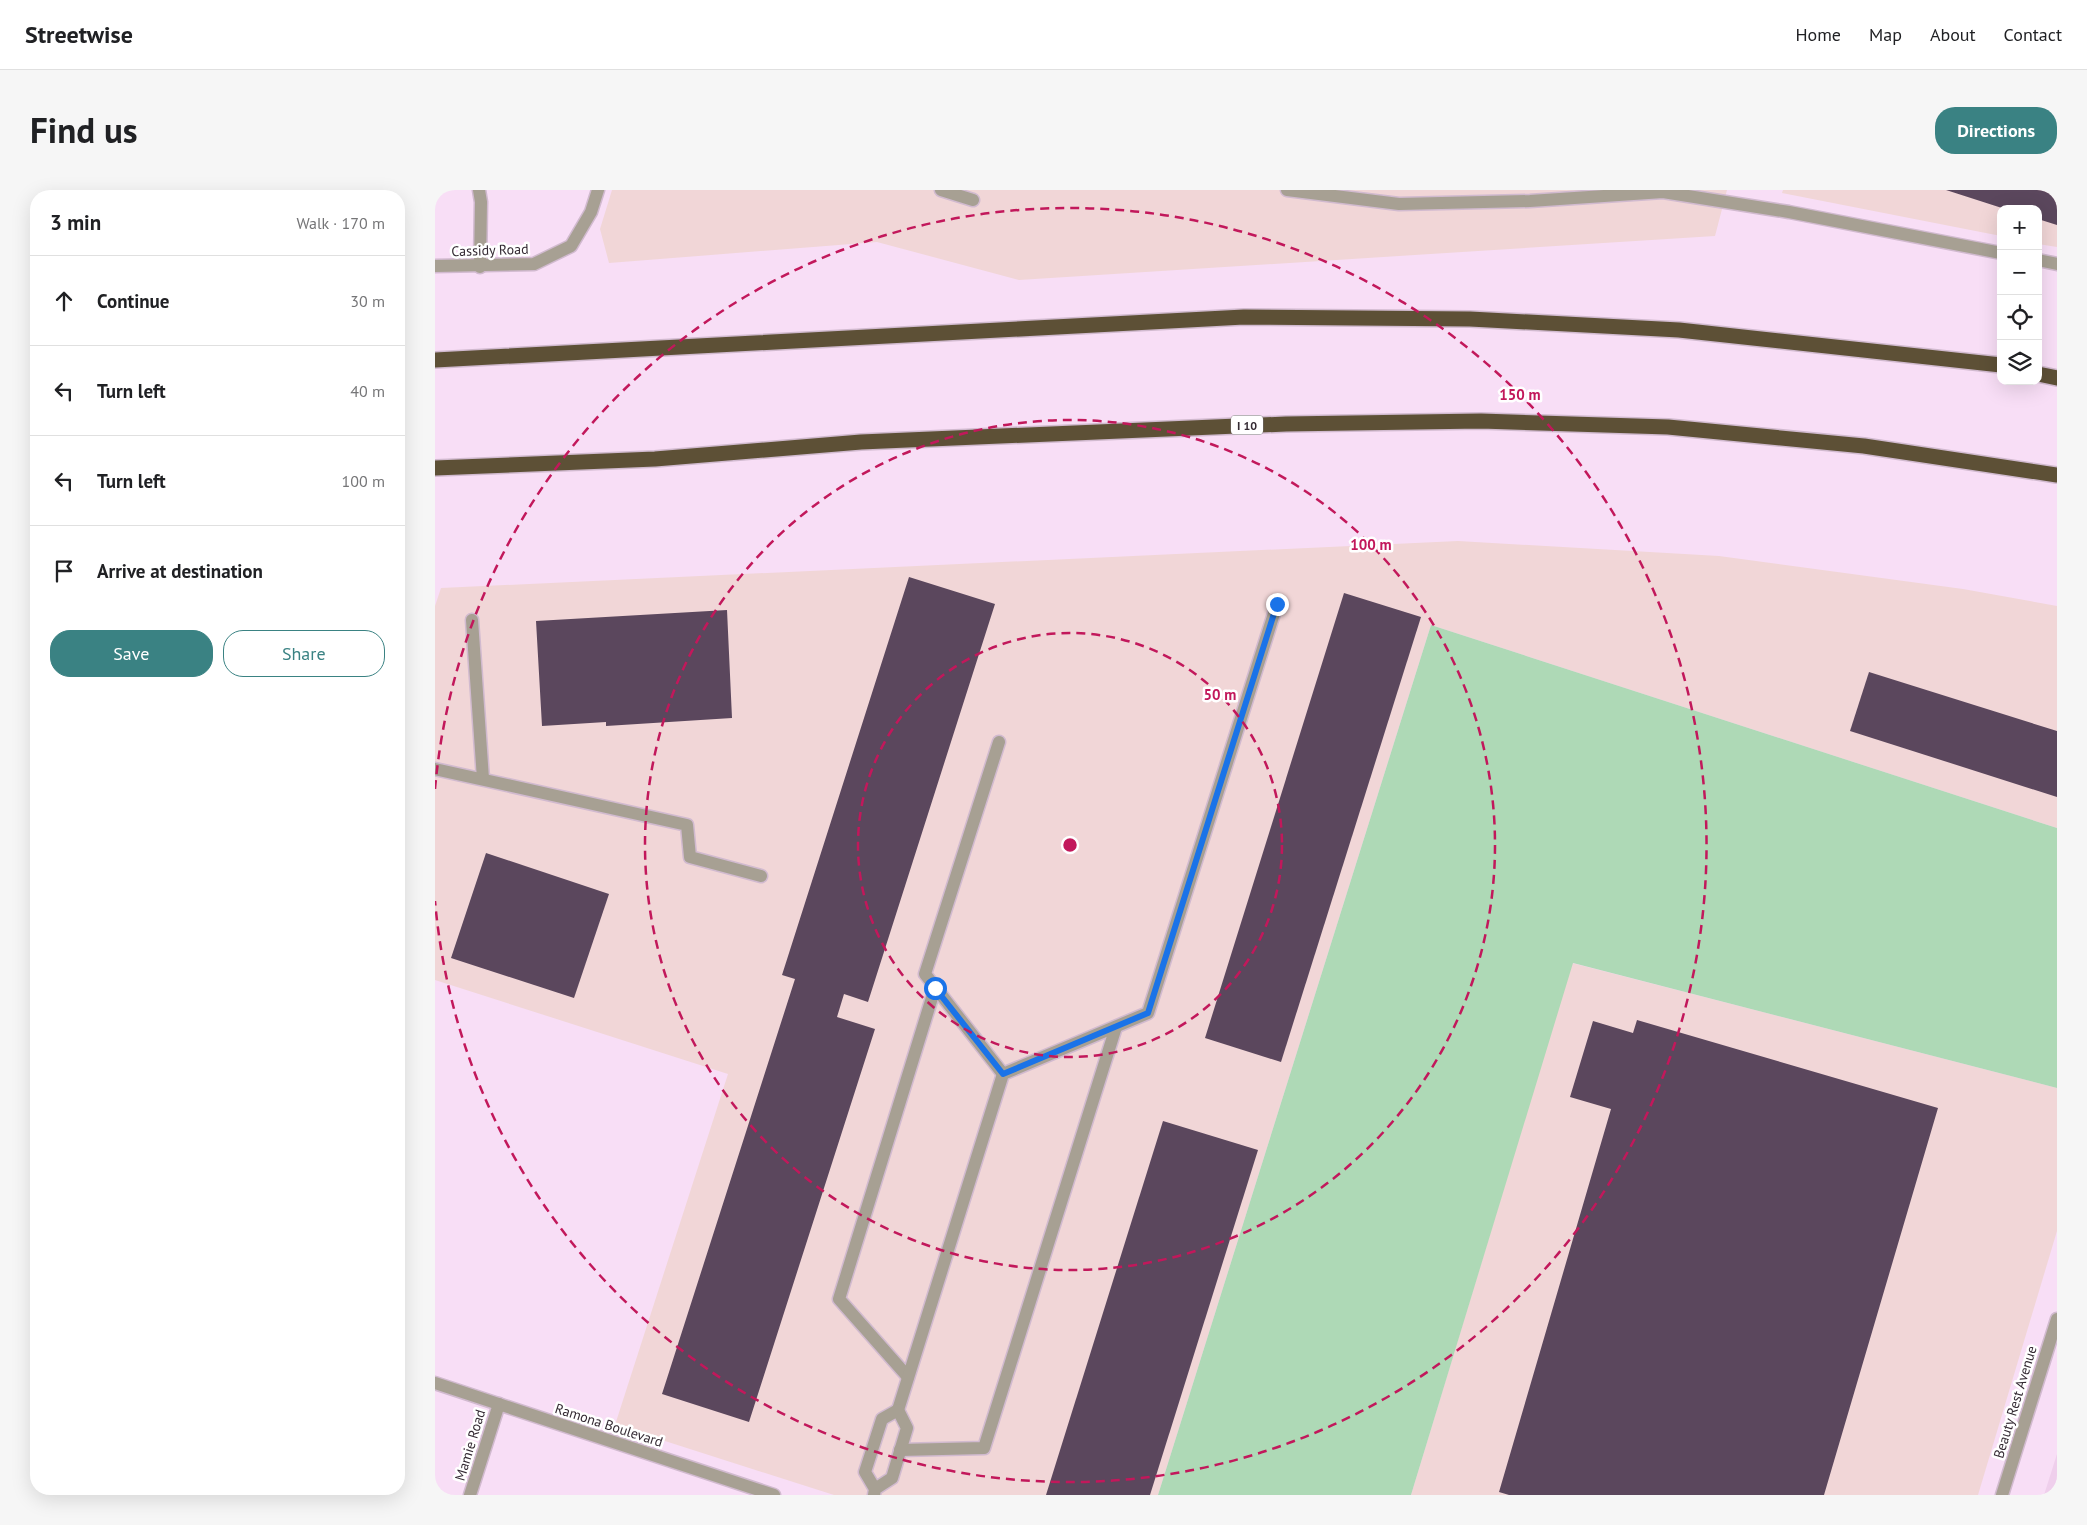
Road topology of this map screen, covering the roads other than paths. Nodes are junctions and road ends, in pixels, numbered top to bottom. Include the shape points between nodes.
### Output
1 (479, 190) edge
2 (598, 190) edge
3 (941, 190) edge
4 (1287, 190) edge
5 (973, 200) dead end
6 (1997, 252) edge
7 (2042, 261) edge
8 (2057, 264) edge
9 (435, 266) edge
10 (480, 267) junction
11 (435, 360) edge
12 (1997, 365) edge
13 (2042, 375) edge
14 (2057, 378) edge
15 (435, 468) edge
16 (2057, 475) edge
17 (1277, 604) dead end
18 (472, 620) dead end
19 (999, 742) dead end
20 (435, 768) edge
21 (483, 779) junction
22 (761, 876) dead end
23 (935, 988) junction
24 (1116, 1027) junction
25 (1003, 1074) junction
26 (2057, 1319) edge
27 (908, 1377) junction
28 (435, 1383) edge
29 (499, 1404) junction
30 (898, 1410) junction
31 (900, 1450) junction
32 (874, 1492) edge
33 (471, 1495) edge
34 (774, 1495) edge
35 (2002, 1495) edge

1 - 10 street
2 - 10 street, Cassidy Road via 591,212 571,246 535,264
3 - 5 street
4 - 6 street via 1399,204 1530,201 1663,192 1789,212
7 - 8 street
9 - 10 street, Cassidy Road
11 - 12 highway via 1244,317 1470,319 1679,330
13 - 14 highway
15 - 16 highway, I 10 via 655,459 861,442 1286,424 1481,421 1678,428 1864,446
17 - 24 street via 1148,1013
18 - 21 street
19 - 23 street via 925,974
20 - 21 street
21 - 22 street via 687,825 690,857
23 - 25 street
23 - 27 street via 839,1299
24 - 25 street
24 - 31 street via 984,1448
25 - 27 street
26 - 35 street, Beauty Rest Avenue
27 - 30 street
28 - 29 street, Ramona Boulevard
29 - 33 street, Mamie Road
29 - 34 street, Ramona Boulevard
30 - 31 street via 907,1428
30 - 32 street via 882,1419 865,1472
31 - 32 street via 891,1478

